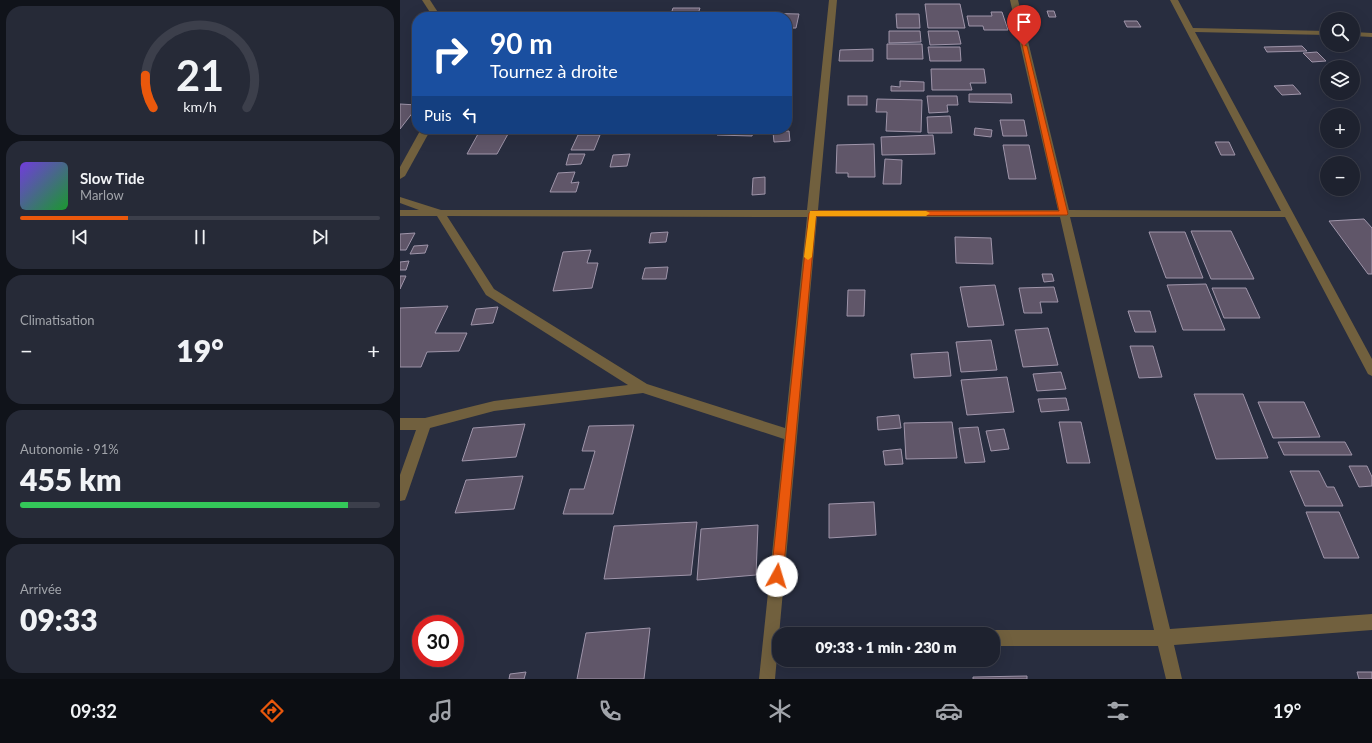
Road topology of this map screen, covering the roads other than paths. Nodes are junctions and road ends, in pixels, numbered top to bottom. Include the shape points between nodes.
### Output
1 (426, 0) edge
2 (834, 0) edge
3 (1014, 0) edge
4 (1174, 0) edge
5 (434, 12) edge
6 (1190, 30) junction
7 (1320, 34) edge
8 (1360, 34) edge
9 (1372, 34) edge
10 (423, 134) edge
11 (400, 176) edge
12 (400, 200) edge
13 (400, 213) edge
14 (440, 213) junction
15 (812, 213) junction
16 (1064, 214) junction
17 (1288, 214) junction
18 (1372, 371) edge
19 (643, 388) junction
20 (400, 424) edge
21 (425, 424) junction
22 (791, 436) junction
23 (400, 495) edge
24 (1372, 622) edge
25 (776, 627) edge
26 (1000, 638) edge
27 (1164, 638) junction
28 (772, 653) edge
29 (767, 679) edge
30 (1174, 679) edge

1 - 5 street
2 - 15 street
3 - 16 street
4 - 6 street
6 - 7 street
6 - 17 street
8 - 9 street
10 - 11 street
12 - 14 street
13 - 14 street
14 - 15 street
14 - 19 street via 490,292
15 - 16 street
15 - 22 street
16 - 17 street
16 - 27 street
17 - 18 street
19 - 21 street via 494,406
19 - 22 street
20 - 21 street
21 - 23 street
22 - 25 street
24 - 27 street
26 - 27 street
27 - 30 street
28 - 29 street

